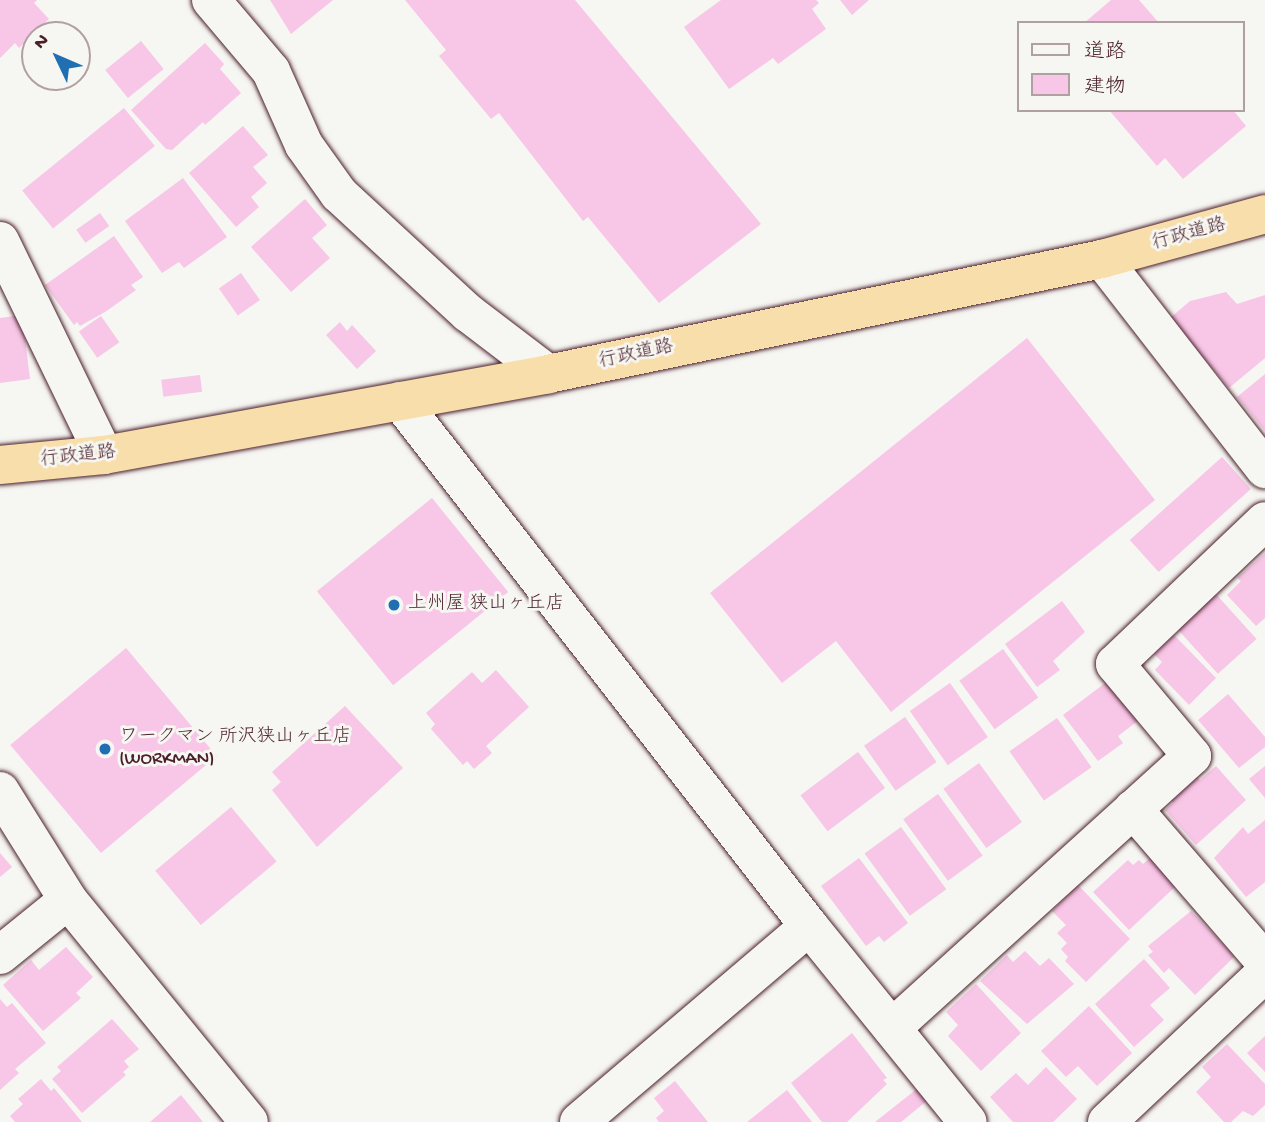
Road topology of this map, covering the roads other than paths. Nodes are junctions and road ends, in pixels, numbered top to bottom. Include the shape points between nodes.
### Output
1 (211, 0) edge
2 (1265, 214) edge
3 (0, 241) edge
4 (1102, 259) junction
5 (548, 374) junction
6 (400, 401) junction
7 (104, 455) junction
8 (0, 465) edge
9 (1265, 469) edge
10 (1265, 521) edge
11 (0, 791) edge
12 (1133, 809) junction
13 (68, 900) junction
14 (809, 926) junction
15 (0, 955) edge
16 (1265, 962) edge
17 (1265, 973) edge
18 (891, 1028) junction
19 (249, 1122) edge
20 (579, 1122) edge
21 (968, 1122) edge
22 (1107, 1122) edge

1 - 5 street via 271,71 304,145 339,194 468,313
2 - 4 highway, 行政道路
3 - 7 street
4 - 5 highway, 行政道路
4 - 9 street
5 - 6 highway, 行政道路
6 - 7 highway, 行政道路
6 - 14 street
7 - 8 highway, 行政道路
10 - 12 street via 1115,664 1192,756
11 - 13 street
12 - 16 street
12 - 18 street
13 - 15 street
13 - 19 street
14 - 18 street
14 - 20 street
17 - 22 street
18 - 21 street

